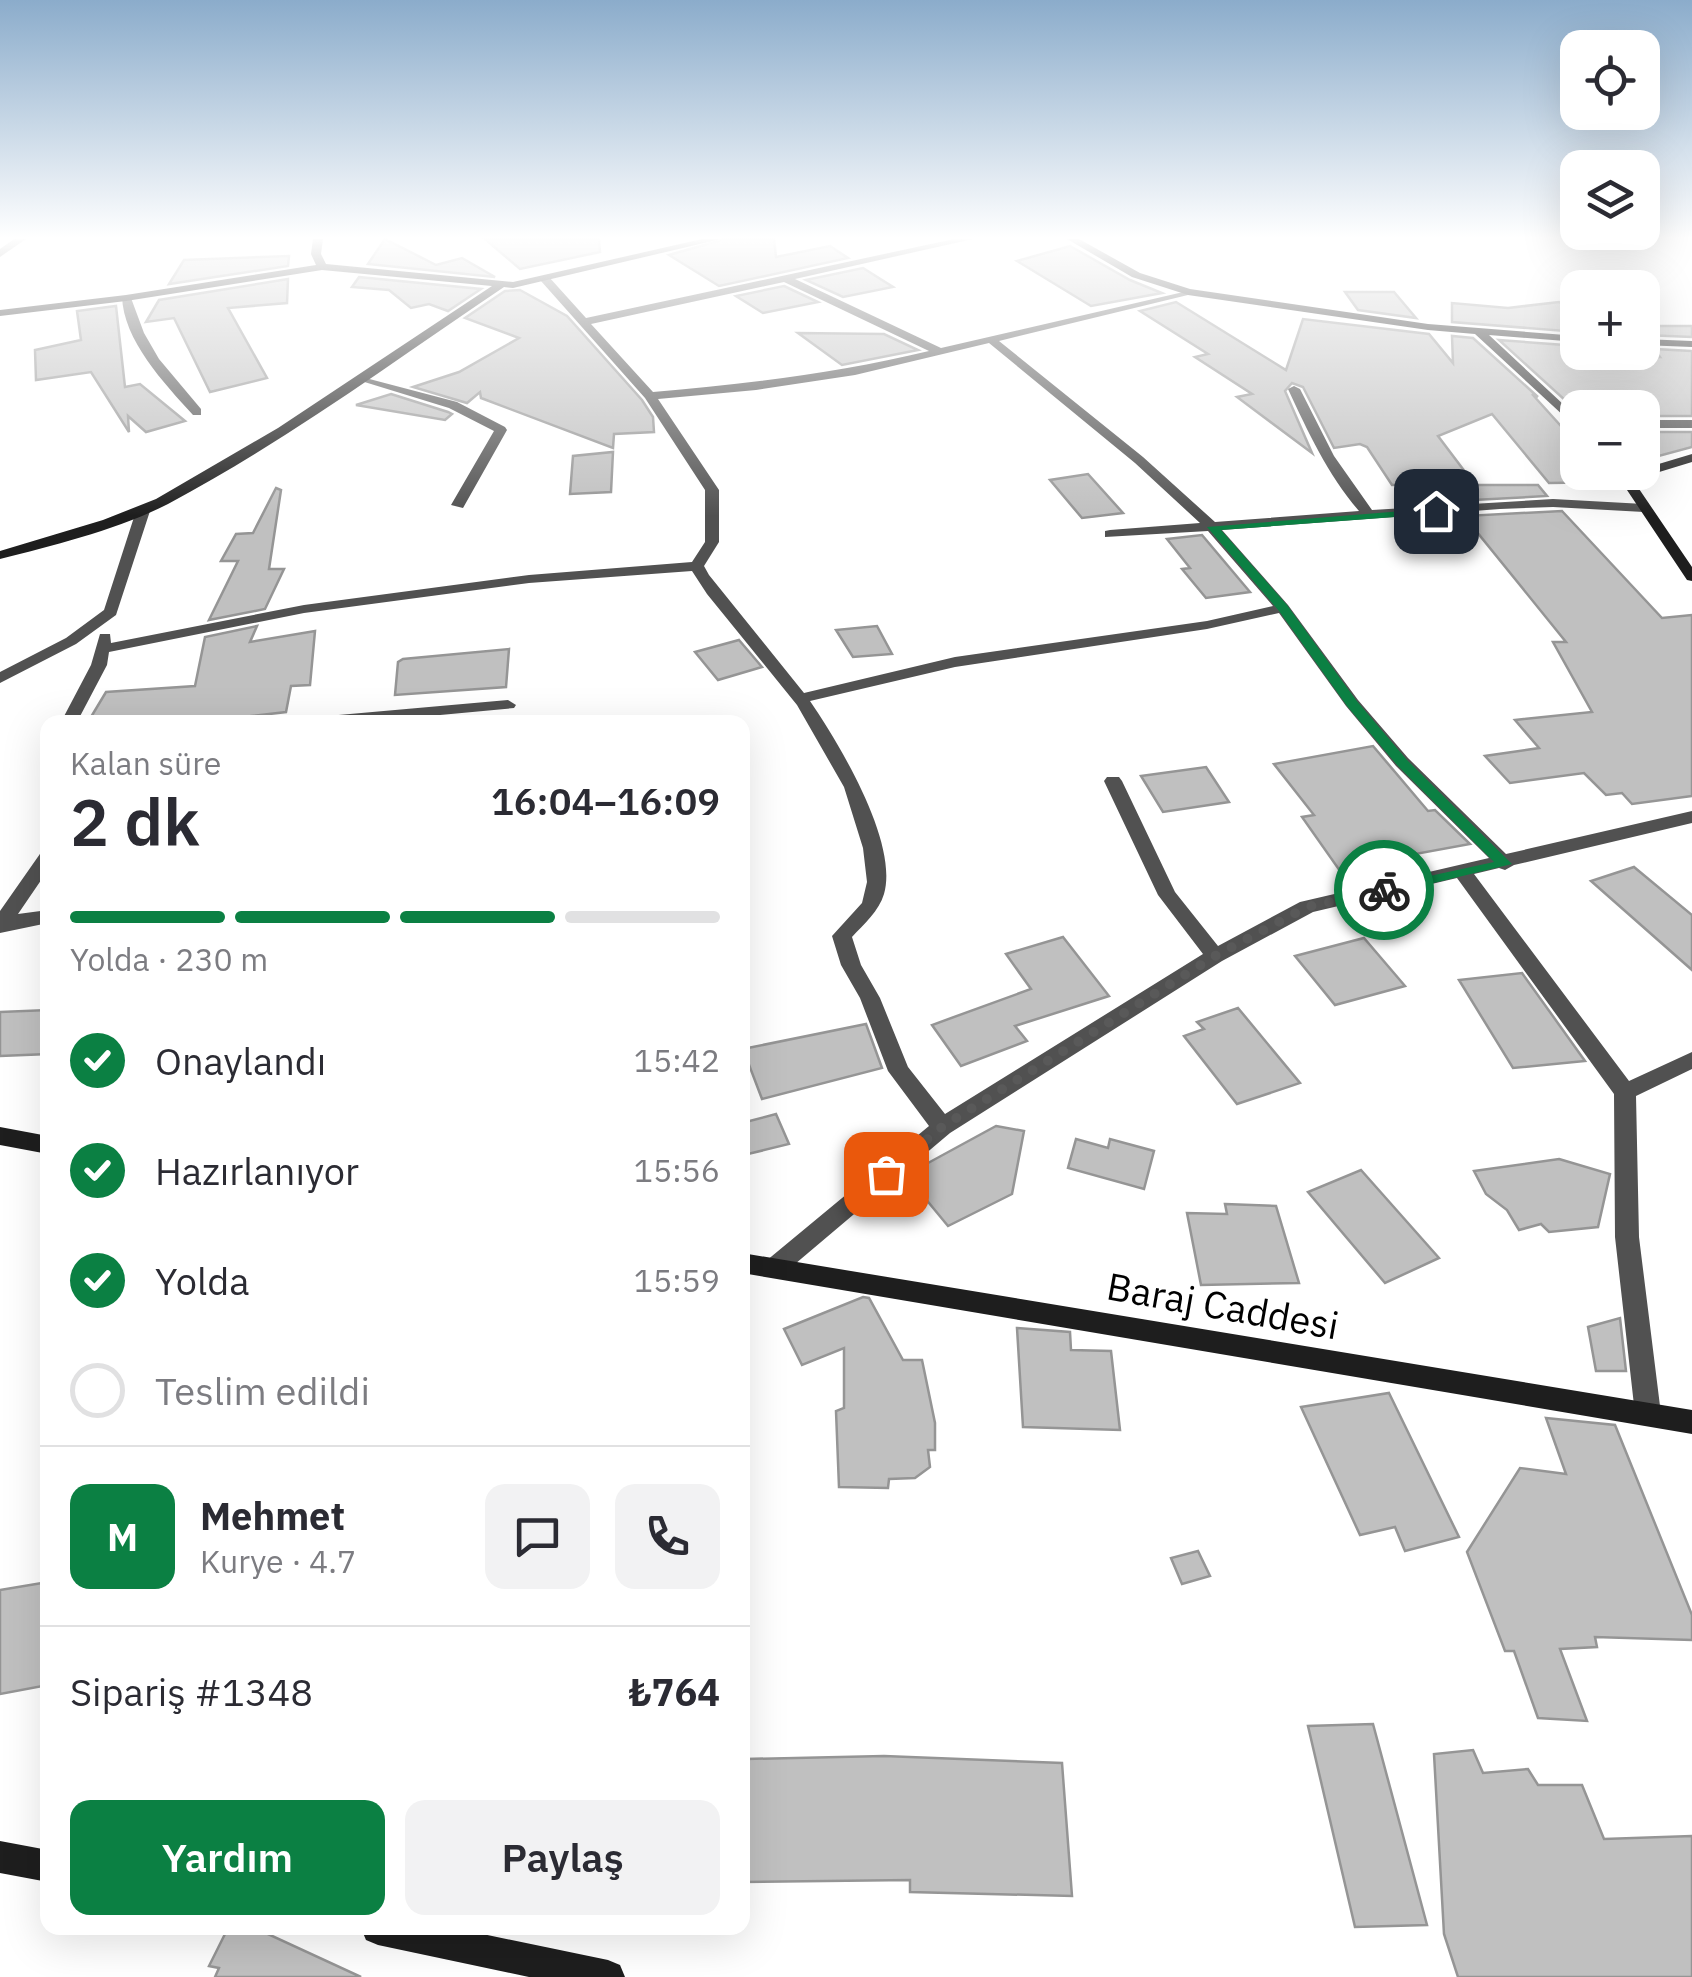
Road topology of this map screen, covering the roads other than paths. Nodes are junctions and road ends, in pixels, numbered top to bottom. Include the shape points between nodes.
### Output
1 (135, 331) edge
2 (432, 331) edge
3 (592, 331) edge
4 (898, 331) edge
5 (1028, 331) edge
6 (1468, 331) edge
7 (1480, 333) junction
8 (1560, 338) edge
9 (992, 340) junction
10 (1660, 343) edge
11 (1692, 344) edge
12 (943, 352) junction
13 (362, 378) junction
14 (1294, 389) dead end
15 (650, 396) junction
16 (1560, 408) edge
17 (197, 412) dead end
18 (1660, 424) edge
19 (1692, 424) edge
20 (1692, 458) edge
21 (1660, 466) edge
22 (1633, 490) edge
23 (458, 506) dead end
24 (1644, 508) junction
25 (143, 511) junction
26 (1371, 517) junction
27 (1212, 527) junction
28 (1110, 534) dead end
29 (0, 555) edge
30 (696, 566) junction
31 (1692, 577) edge
32 (1283, 608) junction
33 (110, 612) junction
34 (102, 649) junction
35 (0, 678) edge
36 (801, 698) junction
37 (508, 705) dead end
38 (73, 715) edge
39 (395, 715) edge
40 (1113, 781) dead end
41 (1692, 818) edge
42 (1505, 864) junction
43 (40, 867) edge
44 (1464, 873) junction
45 (40, 917) edge
46 (2, 924) edge
47 (1215, 956) junction
48 (1692, 1060) edge
49 (1625, 1092) junction
50 (942, 1127) junction
51 (0, 1136) edge
52 (40, 1144) edge
53 (750, 1264) edge
54 (774, 1268) junction
55 (1648, 1414) junction
56 (1692, 1422) edge
57 (0, 1857) edge
58 (40, 1864) edge
59 (411, 1935) edge
60 (608, 1977) edge

1 - 17 street via 152,364
2 - 13 street
3 - 15 street
4 - 12 street
5 - 9 street
6 - 7 street
7 - 8 street
7 - 16 street
9 - 12 street
9 - 27 street
10 - 11 street
12 - 15 street via 756,387
13 - 23 street via 453,405 501,430
13 - 25 street
14 - 26 street via 1331,466
15 - 30 street via 712,490 712,542
18 - 19 street
20 - 21 street
22 - 24 street
24 - 26 street via 1553,503
24 - 31 street
25 - 29 street
25 - 33 street
26 - 27 street
27 - 28 street
27 - 32 street
30 - 34 street via 528,578 304,608
30 - 36 street via 708,591
32 - 36 street via 955,662
32 - 42 street via 1402,762
33 - 34 street
33 - 35 street
34 - 38 street
36 - 50 street via 860,799 876,868 872,902 842,936 851,966 900,1071
37 - 39 street
40 - 47 street via 1167,894
41 - 42 street
42 - 44 street
43 - 46 street
44 - 47 street via 1307,907
44 - 49 street
45 - 46 street
47 - 50 street
48 - 49 street
49 - 55 street via 1627,1237
50 - 54 street
51 - 52 street
53 - 54 street, Baraj Caddesi
54 - 55 street, Baraj Caddesi
55 - 56 street, Baraj Caddesi
57 - 58 street
59 - 60 street

